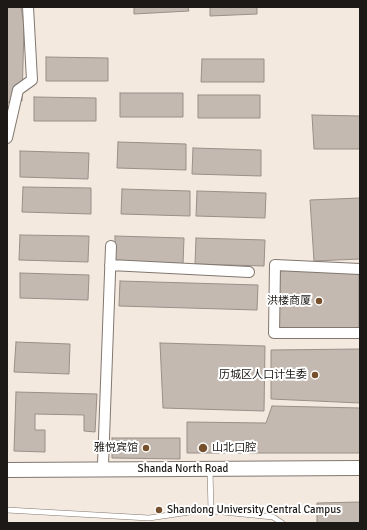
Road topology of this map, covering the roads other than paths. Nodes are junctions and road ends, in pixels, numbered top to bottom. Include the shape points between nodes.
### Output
1 (28, 7) edge
2 (7, 138) edge
3 (111, 246) dead end
4 (110, 265) junction
5 (360, 269) edge
6 (249, 272) dead end
7 (360, 333) edge
8 (360, 464) edge
9 (7, 465) edge
10 (103, 465) junction
11 (210, 467) junction
12 (360, 468) edge
13 (7, 470) edge
14 (7, 510) edge
15 (211, 511) junction
16 (282, 523) edge

1 - 2 street via 32,80 18,90
3 - 4 street
4 - 6 street
4 - 10 street
5 - 7 street via 275,265 274,333
8 - 11 main road, Shanda North Road
9 - 10 main road, Shanda North Road
10 - 11 main road, Shanda North Road
11 - 12 main road, Shanda North Road
11 - 13 main road, Shanda North Road
11 - 15 lane
14 - 15 lane via 149,518
15 - 16 lane via 273,517

